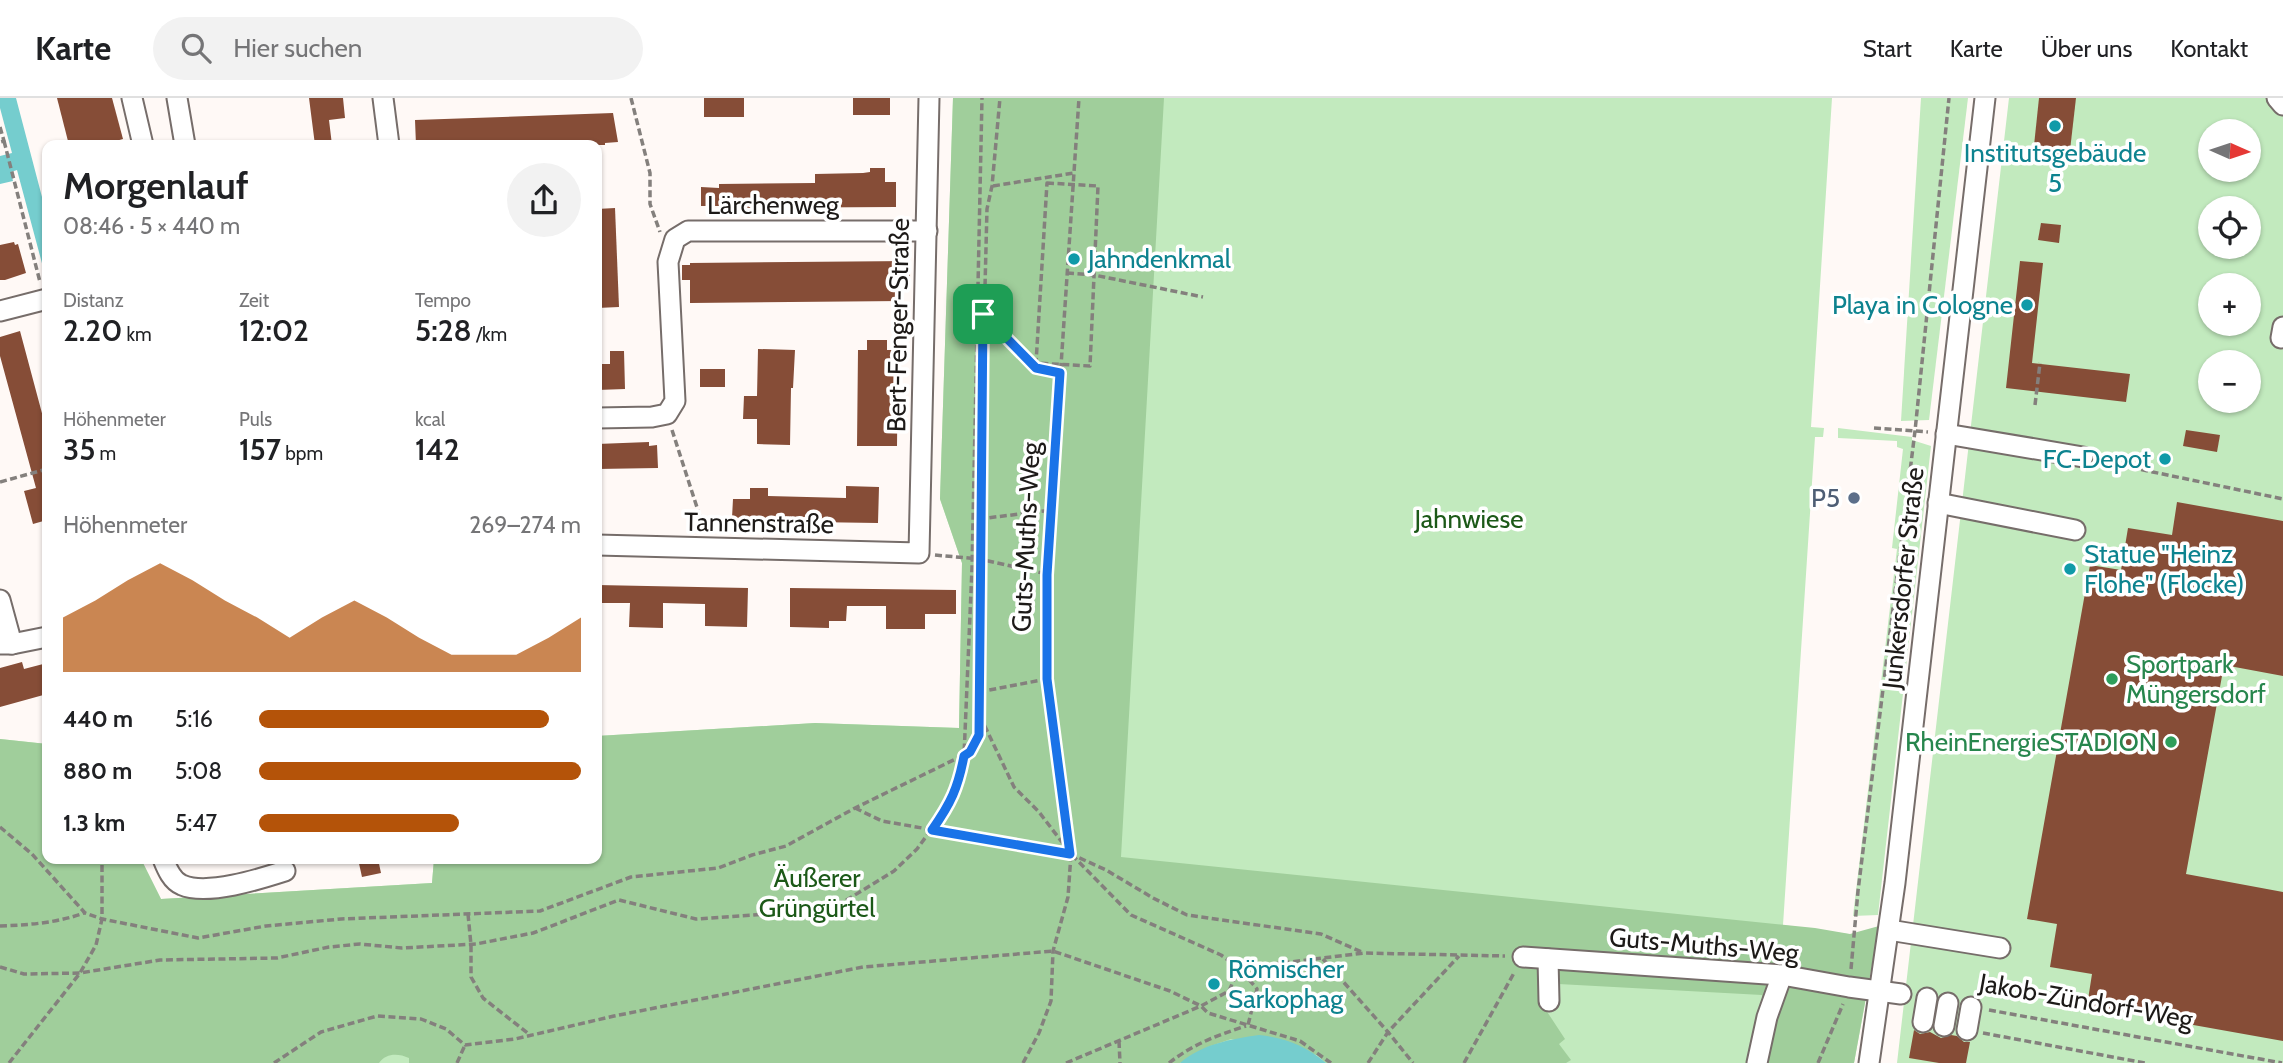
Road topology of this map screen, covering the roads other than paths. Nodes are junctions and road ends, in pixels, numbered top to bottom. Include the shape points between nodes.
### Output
1 (132, 98) edge
2 (177, 98) edge
3 (383, 98) edge
4 (929, 98) edge
5 (1985, 98) edge
6 (2277, 98) edge
7 (2283, 105) edge
8 (142, 140) edge
9 (184, 140) edge
10 (388, 140) edge
11 (927, 231) junction
12 (42, 304) edge
13 (0, 311) edge
14 (602, 418) edge
15 (1946, 433) junction
16 (2083, 457) road end
17 (1938, 503) junction
18 (2076, 530) dead end
19 (602, 545) edge
20 (919, 553) joint
21 (0, 600) edge
22 (42, 637) edge
23 (6, 644) edge
24 (165, 864) edge
25 (285, 871) dead end
26 (1889, 930) junction
27 (2000, 948) dead end
28 (1515, 957) road end
29 (1548, 959) junction
30 (1782, 975) junction
31 (1881, 991) junction
32 (1902, 993) dead end
33 (1927, 998) dead end
34 (1549, 1001) dead end
35 (1948, 1003) dead end
36 (1971, 1007) road end
37 (1923, 1022) dead end
38 (1944, 1026) dead end
39 (1967, 1030) road end
40 (1756, 1063) edge
41 (1869, 1063) edge

1 - 8 street
2 - 9 street
3 - 10 street
4 - 11 street, Bert-Fenger-Straße
5 - 15 street, Junkersdorfer Straße
6 - 7 street
11 - 14 street, Lärchenweg via 688,232 675,239 668,262 675,401 667,414
11 - 20 street, Bert-Fenger-Straße
12 - 13 street
15 - 16 street
15 - 17 street, Junkersdorfer Straße
17 - 18 street
17 - 26 street, Junkersdorfer Straße
19 - 20 street, Tannenstraße
21 - 23 street
22 - 23 street
24 - 25 street via 180,885 196,889 246,884
26 - 27 street
26 - 31 street, Junkersdorfer Straße
28 - 29 street, Guts-Muths-Weg
29 - 30 street, Guts-Muths-Weg
29 - 34 street
30 - 31 street, Guts-Muths-Weg
30 - 40 street
31 - 32 street
31 - 41 street, Junkersdorfer Straße
33 - 37 street
35 - 38 street
36 - 39 street

